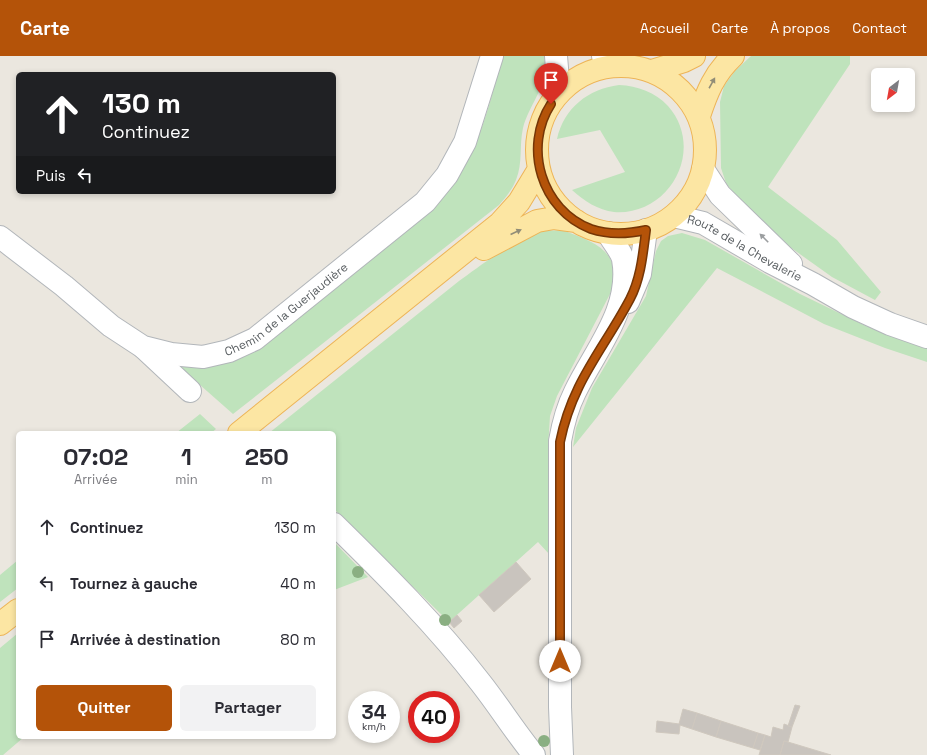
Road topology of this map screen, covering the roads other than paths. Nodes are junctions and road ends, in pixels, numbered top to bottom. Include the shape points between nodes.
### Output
1 (492, 56) edge
2 (556, 56) edge
3 (694, 56) edge
4 (733, 56) edge
5 (608, 61) edge
6 (652, 71) junction
7 (559, 92) junction
8 (699, 116) junction
9 (539, 169) junction
10 (703, 169) junction
11 (674, 216) junction
12 (576, 221) junction
13 (646, 230) junction
14 (608, 233) junction
15 (0, 237) edge
16 (433, 278) junction
17 (813, 284) junction
18 (613, 326) junction
19 (927, 337) edge
20 (143, 347) junction
21 (190, 391) dead end
22 (242, 431) edge
23 (336, 526) edge
24 (16, 612) edge
25 (0, 624) edge
26 (534, 755) edge
27 (562, 755) edge

1 - 20 street, Chemin de la Guerjaudière via 465,142 447,175 425,202 255,339 229,351 203,357 171,354
2 - 7 street
3 - 6 main road
8 -> 4 main road via 720,69
5 - 6 main road
5 - 7 main road via 575,79
6 - 8 main road via 682,92
7 - 9 main road via 544,115 537,142
8 - 10 main road via 705,142
9 - 12 main road via 547,190 560,207
9 - 16 main road via 519,202 500,223
10 - 11 main road via 693,195
17 -> 10 street, Route de la Chevalerie via 720,195
11 - 13 main road
11 - 17 street, Route de la Chevalerie via 703,223
12 - 14 main road via 591,229
16 -> 12 main road via 537,221 554,218
13 - 14 main road via 627,234
13 - 18 street via 640,274 630,298
14 - 18 street via 622,258 625,282
15 - 20 street, Chemin de la Guerjaudière via 111,326
16 - 22 main road
17 - 19 street, Route de la Chevalerie via 884,322
18 - 27 street via 575,392 565,418 560,442
20 - 21 street
23 - 26 street via 383,571 435,627
24 - 25 main road

